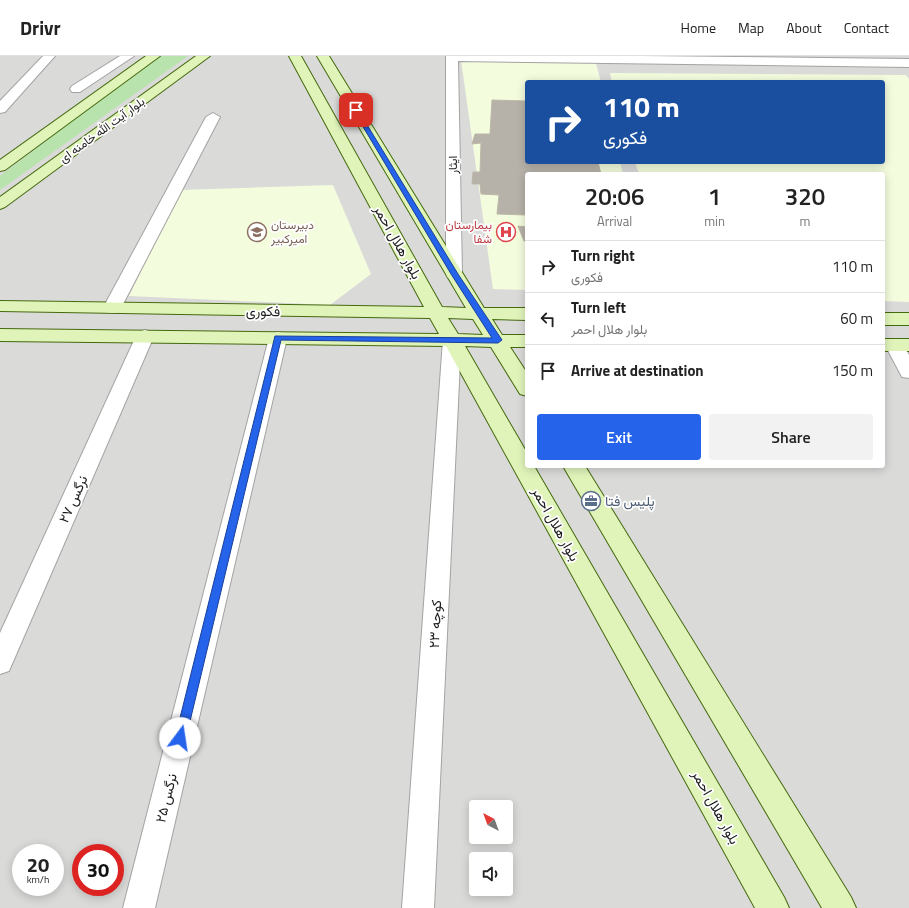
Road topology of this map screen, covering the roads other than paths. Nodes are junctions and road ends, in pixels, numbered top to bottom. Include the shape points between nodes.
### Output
1 (49, 56) edge
2 (128, 56) edge
3 (154, 56) edge
4 (204, 56) edge
5 (295, 56) edge
6 (323, 56) edge
7 (452, 56) edge
8 (909, 63) edge
9 (88, 81) junction
10 (114, 85) junction
11 (76, 88) dead end
12 (0, 109) edge
13 (213, 117) dead end
14 (0, 167) edge
15 (0, 204) edge
16 (454, 274) junction
17 (0, 306) edge
18 (112, 308) junction
19 (480, 313) junction
20 (437, 314) junction
21 (525, 314) edge
22 (885, 319) edge
23 (909, 319) edge
24 (885, 328) edge
25 (0, 335) edge
26 (145, 336) junction
27 (278, 338) junction
28 (452, 340) junction
29 (498, 340) junction
30 (525, 341) edge
31 (895, 345) edge
32 (909, 372) edge
33 (525, 385) edge
34 (575, 468) edge
35 (0, 662) edge
36 (139, 908) edge
37 (418, 908) edge
38 (773, 908) edge
39 (840, 908) edge

1 - 12 street
2 - 9 street
3 - 10 street
4 - 15 street, بلوار آیت الله خامنه ای
5 - 20 street, بلوار هلال احمر
6 - 16 street
7 - 8 street
7 - 16 street, ایثار
9 - 10 street
9 - 11 street
10 - 14 street
13 - 18 street
16 - 19 street
17 - 18 street, فکوری
18 - 20 street, فکوری
19 - 20 street, فکوری
19 - 21 street, فکوری
19 - 29 street
20 - 28 street, بلوار هلال احمر
22 - 23 street
24 - 31 street
25 - 26 street, فکوری
26 - 27 street, فکوری
26 - 35 street, نرگس ۲۷
27 - 28 street, فکوری
27 - 36 street, نرگس ۲۵
28 - 29 street, فکوری
28 - 37 street, کوچه ۲۳
28 - 38 street, بلوار هلال احمر
29 - 30 street, فکوری
29 - 33 street
31 - 32 street
34 - 39 street

